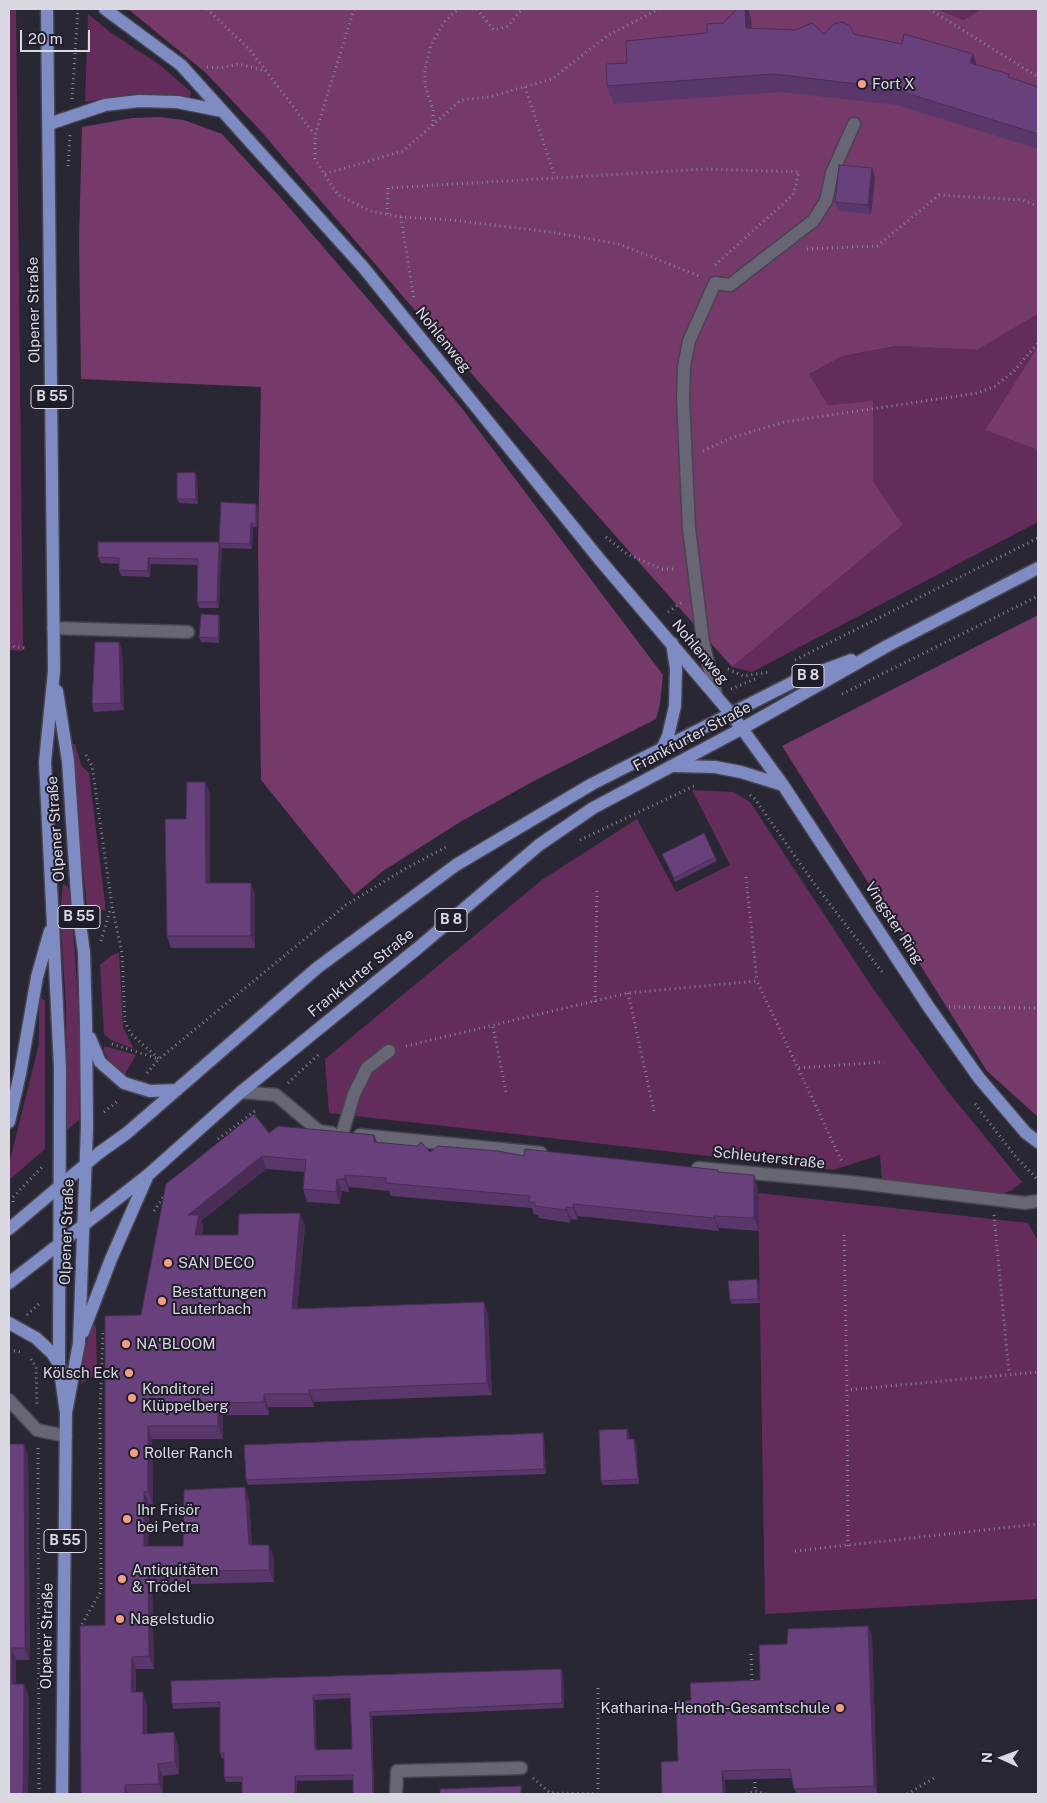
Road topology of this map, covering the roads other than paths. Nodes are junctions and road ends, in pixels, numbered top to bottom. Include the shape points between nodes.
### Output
1 (47, 9) edge
2 (105, 9) edge
3 (222, 111) junction
4 (49, 124) junction
5 (854, 124) dead end
6 (1038, 568) edge
7 (53, 628) junction
8 (188, 632) dead end
9 (672, 644) junction
10 (887, 646) junction
11 (54, 671) junction
12 (716, 695) junction
13 (732, 715) junction
14 (743, 728) junction
15 (662, 749) junction
16 (672, 766) junction
17 (783, 784) junction
18 (53, 919) junction
19 (86, 1023) junction
20 (389, 1051) road end
21 (177, 1090) junction
22 (241, 1092) junction
23 (9, 1122) edge
24 (342, 1134) junction
25 (1038, 1142) edge
26 (552, 1154) edge
27 (85, 1164) junction
28 (681, 1166) edge
29 (148, 1175) junction
30 (59, 1186) junction
31 (1038, 1201) edge
32 (83, 1226) junction
33 (9, 1229) edge
34 (58, 1244) junction
35 (9, 1283) edge
36 (9, 1323) edge
37 (79, 1343) junction
38 (59, 1364) junction
39 (9, 1400) edge
40 (66, 1413) junction
41 (66, 1436) junction
42 (521, 1768) road end
43 (62, 1794) edge
44 (396, 1794) edge

1 - 4 main road, Olpener Straße / B 55
2 - 3 main road, Nohlenweg via 181,65
3 - 4 main road via 177,102 139,101 105,105
3 - 9 main road, Nohlenweg via 363,267
4 - 7 main road, Olpener Straße / B 55
5 - 12 street via 832,173 826,201 813,221 730,285 715,283 688,341 684,383 689,528 703,642
6 - 10 main road, Frankfurter Straße / B 8
7 - 8 street
7 - 11 main road, Olpener Straße / B 55
9 - 12 main road, Nohlenweg
9 - 15 main road via 676,669 675,706
10 - 13 main road, Frankfurter Straße / B 8 via 794,681
10 - 14 main road, Frankfurter Straße / B 8
11 - 18 main road, Olpener Straße / B 55 via 45,762
11 - 19 main road, Olpener Straße / B 55 via 68,760 84,952
12 - 13 main road, Nohlenweg
13 - 14 main road, Vingster Ring
13 - 15 main road, Frankfurter Straße / B 8
14 - 16 main road, Frankfurter Straße / B 8
14 - 17 main road, Vingster Ring
15 - 21 main road, Frankfurter Straße / B 8 via 592,784 456,865 317,968
16 - 17 main road via 732,770
16 - 22 main road, Frankfurter Straße / B 8 via 593,808 539,845
17 - 25 main road, Vingster Ring via 979,1078 1026,1133
18 - 23 main road via 37,977
18 - 30 main road, Olpener Straße / B 55 via 60,1068
19 - 21 main road via 95,1053 116,1078 133,1088
19 - 27 main road, Olpener Straße / B 55
20 - 24 street via 367,1068 354,1094
21 - 27 main road, Frankfurter Straße / B 8
22 - 24 street via 276,1095 319,1131
22 - 29 main road, Frankfurter Straße / B 8
24 - 26 street
27 - 30 main road, Frankfurter Straße / B 8
27 - 32 main road, Olpener Straße / B 55
28 - 31 street, Schleuterstraße via 993,1200
29 - 32 main road, Frankfurter Straße / B 8
29 - 37 main road
30 - 33 main road, Frankfurter Straße / B 8
30 - 34 main road, B 55
32 - 34 main road, Frankfurter Straße / B 8
32 - 37 main road, Olpener Straße / B 55
34 - 35 main road, Frankfurter Straße / B 8
34 - 38 main road, B 55
36 - 38 main road via 36,1338
37 - 40 main road, Olpener Straße / B 55
38 - 40 main road, B 55
39 - 41 street via 37,1430
40 - 41 main road, Olpener Straße / B 55
41 - 43 main road, Olpener Straße / B 55
42 - 44 street via 397,1771

